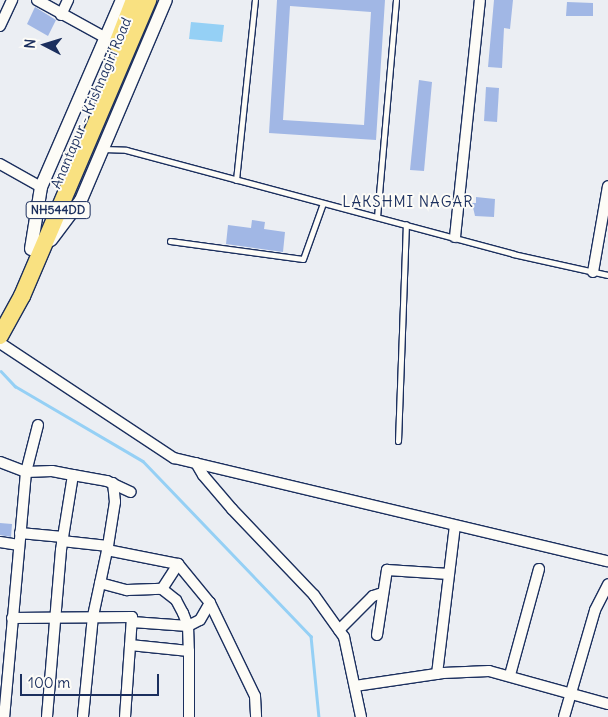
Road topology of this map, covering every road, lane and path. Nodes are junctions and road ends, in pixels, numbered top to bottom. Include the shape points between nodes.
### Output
1 (12, 0) edge
2 (38, 0) edge
3 (68, 0) edge
4 (122, 0) edge
5 (134, 0) edge
6 (148, 0) edge
7 (166, 0) edge
8 (254, 0) edge
9 (396, 0) edge
10 (480, 0) edge
11 (61, 15) junction
12 (0, 26) edge
13 (106, 38) junction
14 (108, 80) junction
15 (102, 149) junction
16 (0, 164) edge
17 (236, 180) junction
18 (41, 186) junction
19 (608, 186) edge
20 (323, 203) junction
21 (377, 217) junction
22 (406, 224) junction
23 (455, 238) junction
24 (170, 241) dead end
25 (35, 252) junction
26 (593, 272) junction
27 (608, 275) edge
28 (0, 315) edge
29 (0, 336) edge
30 (0, 343) edge
31 (38, 425) dead end
32 (398, 442) dead end
33 (0, 462) edge
34 (196, 463) junction
35 (26, 472) junction
36 (73, 475) junction
37 (113, 483) junction
38 (131, 492) dead end
39 (455, 526) junction
40 (20, 533) junction
41 (63, 539) junction
42 (0, 542) edge
43 (19, 546) junction
44 (107, 548) junction
45 (608, 562) edge
46 (178, 564) junction
47 (539, 569) dead end
48 (449, 574) junction
49 (100, 583) junction
50 (608, 584) edge
51 (162, 589) junction
52 (382, 593) junction
53 (210, 603) junction
54 (93, 616) junction
55 (12, 618) junction
56 (54, 619) junction
57 (132, 622) junction
58 (188, 626) junction
59 (339, 630) junction
60 (377, 635) dead end
61 (130, 645) junction
62 (189, 650) junction
63 (437, 674) junction
64 (510, 675) junction
65 (356, 686) junction
66 (571, 693) junction
67 (608, 704) edge
68 (4, 717) edge
69 (48, 717) edge
70 (83, 717) edge
71 (125, 717) edge
72 (189, 717) edge
73 (256, 717) edge
74 (361, 717) edge
75 (564, 717) edge

1 - 12 street
2 - 11 street
3 - 11 street
4 - 13 street
5 - 14 highway, Anantapur - Krishnagiri Road / NH544DD
6 - 14 highway, NH544DD
7 - 15 street
8 - 17 lane
9 - 21 lane
10 - 23 street
11 - 13 street
13 - 18 street
14 - 25 highway, Anantapur - Krishnagiri Road / NH544DD
15 - 17 lane via 126,150
15 - 25 street via 81,200
16 - 18 street
17 - 20 lane
18 - 25 street
19 - 26 street
20 - 21 lane
20 - 24 lane via 303,260
21 - 22 lane
22 - 23 lane
22 - 32 lane
23 - 26 lane
25 - 28 highway, Anantapur - Krishnagiri Road / NH544DD
25 - 29 highway, Anantapur - Krishnagiri Road / NH544DD
26 - 27 lane
30 - 34 street via 174,458
31 - 35 street
33 - 35 street
34 - 39 street
34 - 59 street via 202,475 232,509 314,595
35 - 36 street via 52,471
35 - 40 street
36 - 37 street
36 - 41 street
37 - 38 street
37 - 44 street via 115,502
39 - 45 street
39 - 48 street
40 - 41 street
40 - 43 street
41 - 44 street
41 - 56 street
42 - 43 street
43 - 55 street
44 - 46 street
44 - 49 street
46 - 51 street
46 - 53 street
47 - 64 street
48 - 52 street via 389,569 385,573
48 - 63 street
49 - 51 street via 127,590
49 - 54 street
50 - 66 street via 595,610
51 - 58 street via 176,600
52 - 59 street via 373,596
52 - 60 street
53 - 58 street via 200,620
53 - 73 street via 255,696
54 - 56 street
54 - 57 street via 132,617
54 - 70 street
55 - 56 street
55 - 68 street
56 - 69 street
57 - 58 street
57 - 61 street
58 - 62 street
59 - 65 street via 347,645
61 - 62 street
61 - 71 street
62 - 72 street
63 - 64 street via 489,671
63 - 65 street
64 - 66 street
65 - 74 street
66 - 67 street
66 - 75 street

